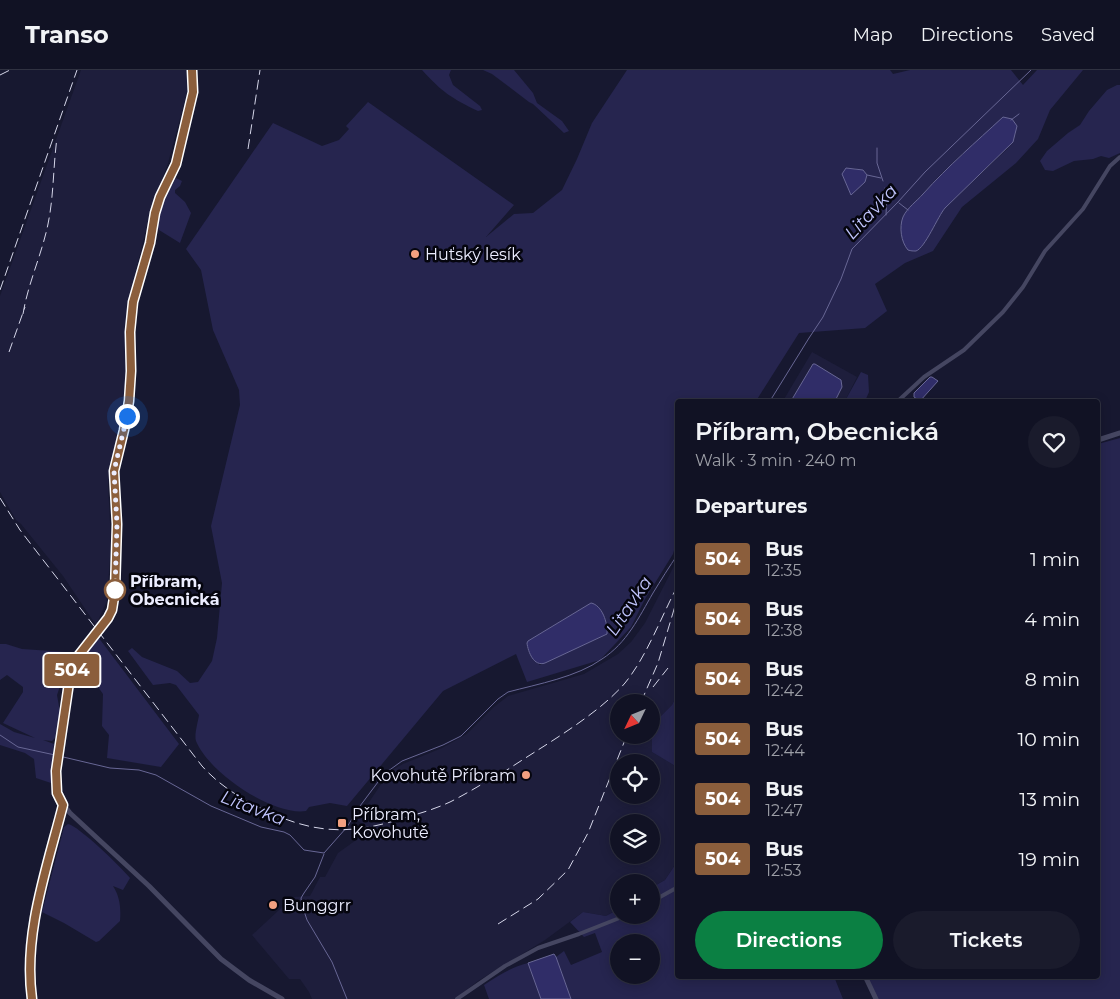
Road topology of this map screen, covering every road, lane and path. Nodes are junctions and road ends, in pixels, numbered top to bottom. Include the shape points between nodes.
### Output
1 (192, 70) edge
2 (1120, 157) edge
3 (900, 399) edge
4 (1120, 433) edge
5 (1100, 439) edge
6 (63, 805) junction
7 (675, 890) edge
8 (660, 897) edge
9 (610, 922) edge
10 (866, 979) edge
11 (32, 999) edge
12 (282, 999) edge
13 (457, 999) edge
14 (876, 999) edge

1 - 6 street via 193,92 176,164 155,213 133,302 129,401 114,471 117,538 113,604 108,618 73,665 70,676 57,764 56,784
2 - 3 street via 1110,166 1083,209 1045,252 1024,287 1003,312 964,350 918,382
4 - 5 street
6 - 11 street via 35,914
6 - 12 street via 221,959
7 - 8 street
9 - 13 street via 538,948
10 - 14 street

